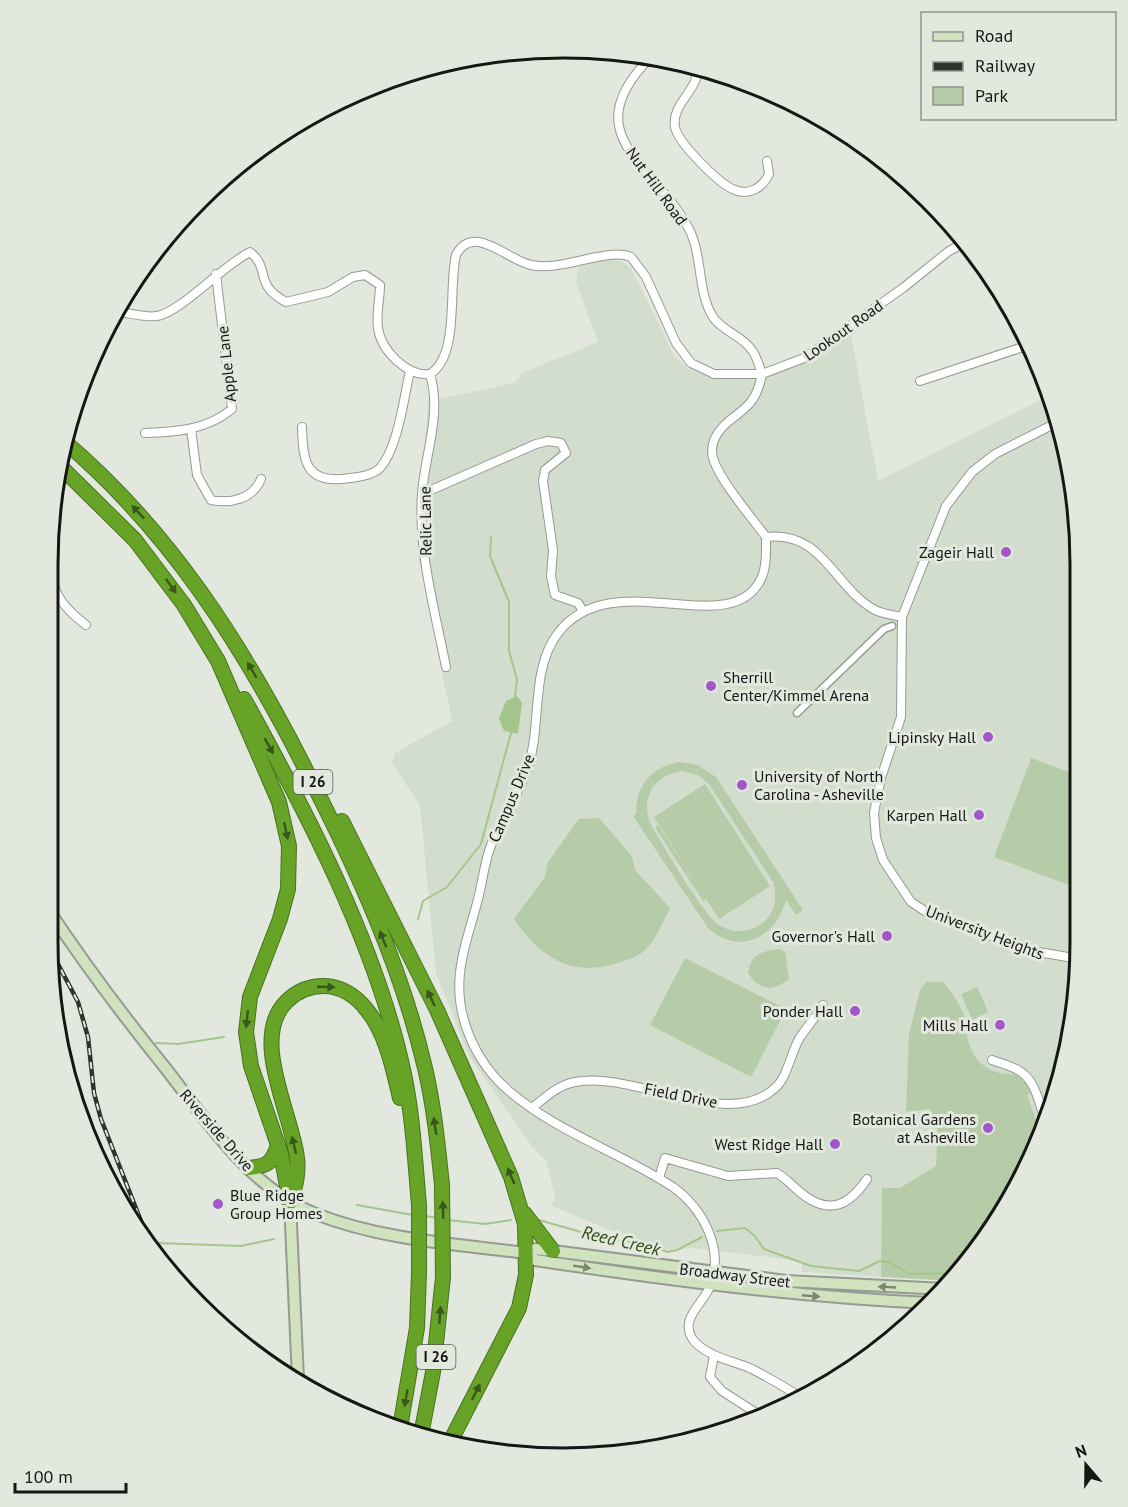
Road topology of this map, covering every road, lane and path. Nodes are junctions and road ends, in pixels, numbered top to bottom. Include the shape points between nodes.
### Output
1 (644, 65) edge
2 (697, 77) edge
3 (767, 161) dead end
4 (957, 247) edge
5 (216, 274) junction
6 (125, 313) edge
7 (1021, 348) edge
8 (410, 371) junction
9 (430, 374) junction
10 (762, 374) junction
11 (920, 381) dead end
12 (1050, 426) edge
13 (302, 427) dead end
14 (191, 429) junction
15 (145, 433) dead end
16 (72, 449) edge
17 (67, 473) edge
18 (261, 478) dead end
19 (422, 494) junction
20 (766, 537) junction
21 (58, 598) edge
22 (583, 611) junction
23 (902, 617) junction
24 (86, 625) dead end
25 (892, 626) dead end
26 (218, 661) junction
27 (446, 667) dead end
28 (264, 690) junction
29 (797, 713) dead end
30 (58, 923) edge
31 (1069, 958) edge
32 (823, 1005) dead end
33 (992, 1060) dead end
34 (532, 1108) junction
35 (1041, 1109) edge
36 (412, 1139) junction
37 (278, 1145) junction
38 (249, 1168) junction
39 (659, 1178) junction
40 (867, 1179) dead end
41 (290, 1202) junction
42 (523, 1211) junction
43 (553, 1251) junction
44 (526, 1253) junction
45 (714, 1273) junction
46 (711, 1285) junction
47 (932, 1288) edge
48 (919, 1302) edge
49 (714, 1355) junction
50 (298, 1372) edge
51 (793, 1393) edge
52 (754, 1411) edge
53 (401, 1422) edge
54 (422, 1428) edge
55 (453, 1436) edge

1 - 10 street, Nut Hill Road via 619,102 627,146 690,230 714,319 752,349
2 - 3 street via 676,114 679,137 702,163 735,190 750,191 762,186 769,174
4 - 10 street, Lookout Road via 804,358
5 - 6 street via 172,310 156,316
5 - 8 street via 250,252 258,259 270,294 286,302 328,292 353,277 364,275 374,280 380,285 378,331 387,348
5 - 14 street, Apple Lane via 232,409
7 - 11 street
8 - 9 street via 416,375
8 - 13 street via 390,452 379,470 344,479 317,476 304,458
9 - 10 street, Lookout Road via 441,364 447,348 456,255 463,244 476,240 534,266 562,266 615,255 631,257 646,277 676,343 691,363 714,374
9 - 19 street, Relic Lane via 435,391 434,409
10 - 20 street via 747,408 719,430 713,452 723,476
12 - 23 street, University Heights via 995,454 972,472 946,506
14 - 15 street via 173,434
14 - 18 street via 197,475 211,500 225,503 245,497 257,488
28 -> 16 highway, I 26 via 218,614 175,555
17 -> 26 highway, I 26 via 158,568
19 - 22 street via 536,444 561,443 566,453 544,470 543,481 554,550 551,576 555,595 578,603
19 - 27 street, Relic Lane via 424,553
20 - 22 street, Campus Drive via 766,566 760,581 746,596 726,606 615,601
20 - 23 street via 783,535 804,544 827,562 857,596 876,610
21 - 24 street
22 - 34 street, Campus Drive via 559,632 546,655 534,746 526,773 490,848 460,972 461,1000 475,1049 509,1091
23 - 31 street, University Heights via 901,717 874,813 883,860 903,892 928,913 1045,955
25 - 29 street via 884,629
26 -> 36 highway, I 26 via 227,669 283,772 361,941 404,1074
26 -> 37 highway via 279,802 289,846 288,889 246,1015 249,1056
42 -> 28 highway via 404,941 276,699
54 -> 28 highway, I 26, bridge via 435,1362 443,1277 442,1185 425,1069 401,987 340,839
30 - 38 main road, Riverside Drive via 124,1016
32 - 34 street, Field Drive via 800,1038 778,1087 747,1102 700,1101 597,1080 560,1086
33 - 35 street via 1027,1076
34 - 39 street, Campus Drive
41 -> 36 highway via 297,1185 297,1160 272,1054 271,1034 280,1007 300,992 331,986 349,993 367,1010 386,1050
36 -> 53 highway, I 26, bridge via 421,1233 417,1328
37 - 38 highway via 269,1164
37 - 41 highway
38 - 41 main road, Riverside Drive
39 - 40 street via 665,1158 728,1176 777,1173 811,1200 834,1205 855,1197
39 - 45 street, Campus Drive via 687,1197 703,1217 710,1234
41 - 44 main road, Broadway Street via 355,1228
41 - 50 main road
42 - 43 highway
42 - 44 highway
43 - 44 main road, Broadway Street via 536,1249
43 - 45 main road, Broadway Street
44 -> 46 main road, Broadway Street via 535,1260
55 -> 44 highway via 519,1308
45 - 46 street, Campus Drive
47 -> 45 main road, Broadway Street
46 -> 48 main road, Broadway Street
46 - 49 street via 688,1325 695,1341
49 - 51 street via 750,1368
49 - 52 street via 710,1377 723,1391

